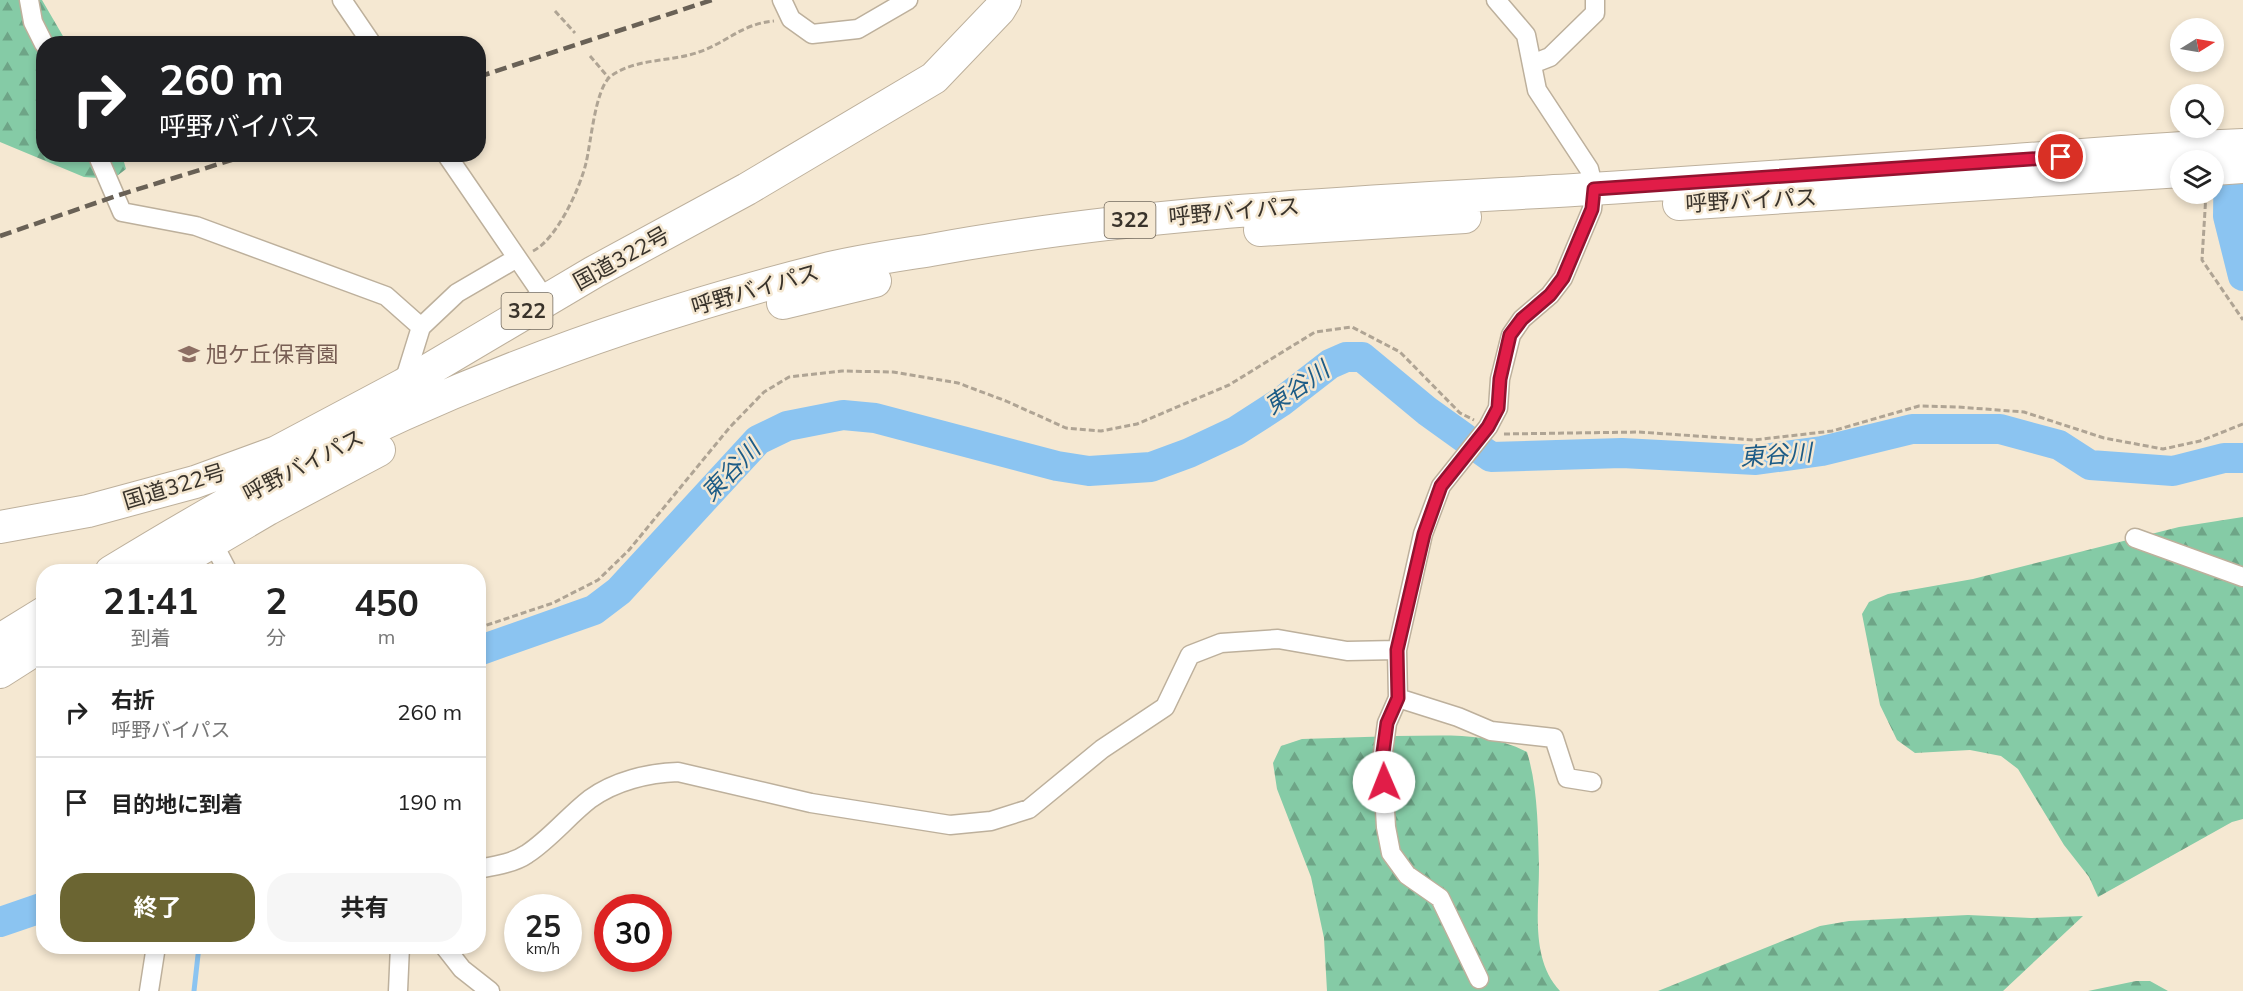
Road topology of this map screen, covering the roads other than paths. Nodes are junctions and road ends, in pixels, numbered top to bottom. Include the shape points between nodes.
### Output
1 (28, 0) edge
2 (342, 0) edge
3 (782, 0) edge
4 (908, 0) edge
5 (1005, 0) edge
6 (1496, 0) edge
7 (1595, 0) edge
8 (40, 36) edge
9 (367, 36) edge
10 (1532, 64) junction
11 (100, 162) edge
12 (451, 162) edge
13 (2170, 168) edge
14 (2170, 172) edge
15 (1593, 199) junction
16 (517, 258) junction
17 (546, 300) junction
18 (421, 327) junction
19 (404, 385) junction
20 (0, 527) edge
21 (210, 527) junction
22 (2135, 538) dead end
23 (129, 564) edge
24 (170, 564) edge
25 (225, 564) edge
26 (2243, 577) edge
27 (36, 618) edge
28 (0, 640) edge
29 (36, 649) edge
30 (1397, 650) junction
31 (0, 672) edge
32 (1398, 698) junction
33 (1592, 782) dead end
34 (486, 867) edge
35 (155, 954) edge
36 (400, 954) edge
37 (450, 954) edge
38 (1479, 979) dead end
39 (149, 991) edge
40 (398, 991) edge
41 (490, 991) edge

1 - 8 street
2 - 9 street
3 - 4 street via 791,19 812,34 858,29
5 - 17 highway, 国道322号 / 322 via 933,78 747,189
6 - 10 street via 1526,35
7 - 10 street via 1595,13 1550,57
10 - 15 street via 1537,90 1589,169
11 - 18 street via 122,212 196,226 386,296
12 - 16 street
13 - 15 highway, 呼野バイパス / 322
14 - 15 highway, 呼野バイパス / 322
15 - 21 highway, 呼野バイパス / 322 via 1351,201 1097,223 826,269 687,308 539,359 386,423 306,461
15 - 30 street via 1563,278 1510,335 1498,408 1488,427 1441,486 1424,534
16 - 17 street
16 - 18 street via 458,294
17 - 19 highway, 国道322号 / 322
18 - 19 street
19 - 20 highway, 国道322号 / 322 via 278,452 195,482 88,511
21 - 23 highway, 呼野バイパス / 322
21 - 24 highway, 呼野バイパス / 322
21 - 25 street
22 - 26 street
27 - 28 highway
29 - 31 highway
30 - 32 street
30 - 34 street via 1347,651 1278,639 1221,644 1190,655 1165,707 1102,748 1029,809 991,821 950,825 811,803 678,772 661,772 606,790 526,855
32 - 33 street via 1491,731 1554,738 1567,778
32 - 38 street via 1387,723 1382,760 1391,853 1407,875 1440,898
35 - 39 street
36 - 40 street
37 - 41 street

